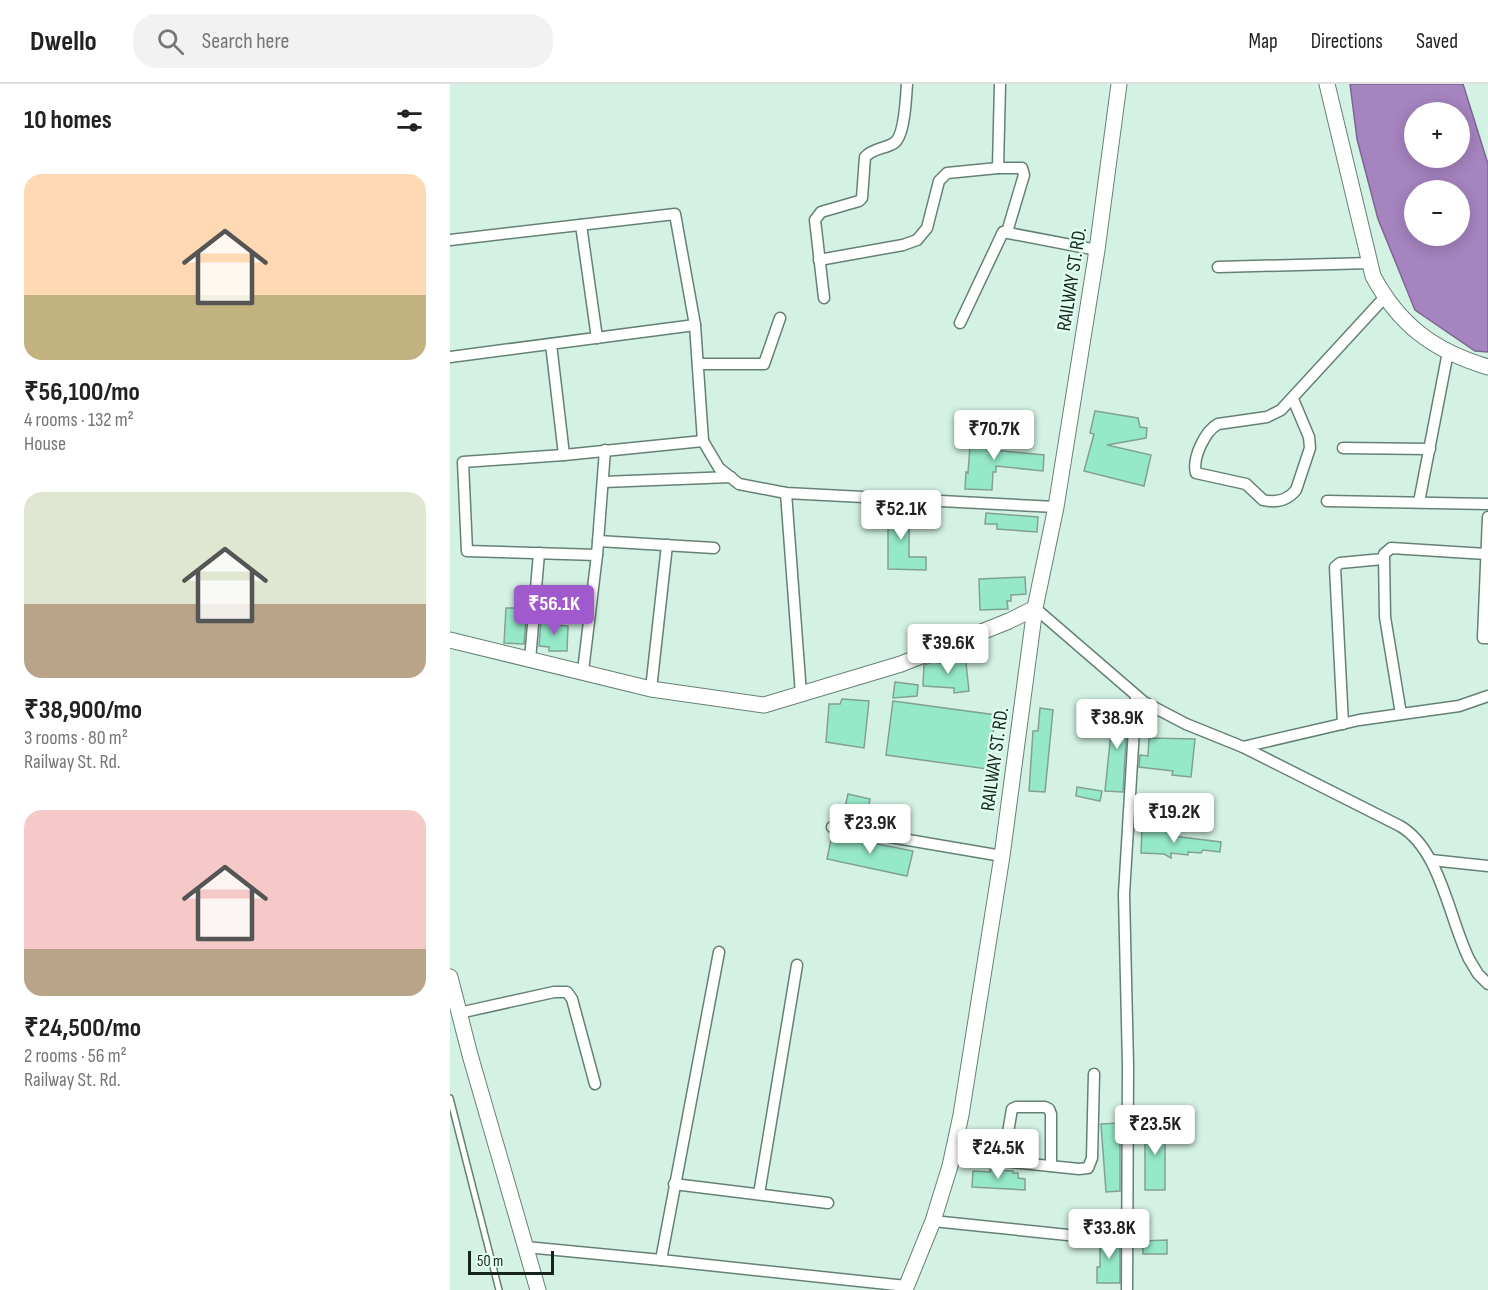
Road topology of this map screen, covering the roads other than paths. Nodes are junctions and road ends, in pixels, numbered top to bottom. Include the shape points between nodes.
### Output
1 (907, 84) edge
2 (1000, 84) edge
3 (1119, 84) edge
4 (1327, 84) edge
5 (998, 168) junction
6 (581, 225) junction
7 (1007, 231) junction
8 (450, 240) edge
9 (1097, 250) junction
10 (819, 260) junction
11 (1370, 263) junction
12 (1218, 267) dead end
13 (824, 298) dead end
14 (1384, 298) junction
15 (780, 318) dead end
16 (960, 323) dead end
17 (695, 325) junction
18 (597, 338) junction
19 (551, 344) junction
20 (1448, 352) junction
21 (450, 357) edge
22 (698, 364) junction
23 (1488, 367) edge
24 (1293, 399) junction
25 (703, 441) junction
26 (1343, 448) dead end
27 (1430, 449) junction
28 (605, 450) junction
29 (564, 455) junction
30 (463, 462) junction
31 (450, 463) edge
32 (731, 477) junction
33 (603, 482) junction
34 (786, 493) junction
35 (1328, 501) dead end
36 (1419, 502) junction
37 (1488, 504) edge
38 (1056, 507) junction
39 (1488, 517) edge
40 (598, 541) junction
41 (667, 545) junction
42 (714, 548) dead end
43 (539, 553) junction
44 (597, 555) junction
45 (1486, 555) junction
46 (1383, 559) junction
47 (1035, 608) junction
48 (1488, 638) edge
49 (450, 640) edge
50 (530, 660) junction
51 (583, 671) junction
52 (651, 689) junction
53 (801, 694) junction
54 (1136, 696) junction
55 (1488, 696) edge
56 (1401, 714) junction
57 (1343, 724) junction
58 (1243, 747) junction
59 (831, 826) dead end
60 (1002, 856) junction
61 (1431, 860) junction
62 (1488, 866) edge
63 (718, 952) dead end
64 (797, 965) dead end
65 (450, 977) edge
66 (1488, 984) edge
67 (459, 1012) junction
68 (1094, 1074) dead end
69 (595, 1084) dead end
70 (450, 1098) edge
71 (952, 1156) junction
72 (1003, 1161) junction
73 (1051, 1166) junction
74 (675, 1184) junction
75 (759, 1194) junction
76 (828, 1203) dead end
77 (933, 1221) junction
78 (1088, 1237) dead end
79 (526, 1247) junction
80 (661, 1260) junction
81 (906, 1288) edge
82 (499, 1290) edge
83 (538, 1290) edge
84 (1127, 1290) edge

1 - 10 street via 898,140 865,156 862,198 817,215 814,225
2 - 5 street
3 - 9 street, RAILWAY ST. RD.
4 - 11 street
5 - 7 street via 1023,170
5 - 10 street via 943,176 927,228 910,243
6 - 8 street
6 - 17 street via 675,214
6 - 18 street
7 - 9 street
7 - 16 street via 1002,234
9 - 38 street, RAILWAY ST. RD.
10 - 13 street
11 - 12 street
11 - 14 street
14 - 20 street via 1411,328
14 - 24 street
15 - 22 street via 764,364
17 - 18 street
17 - 22 street
18 - 19 street
19 - 21 street
19 - 29 street
20 - 23 street
20 - 27 street
22 - 25 street
24 - 24 street via 1275,414 1212,427 1195,464 1196,473 1246,484 1263,500 1280,501 1292,495 1310,448
25 - 28 street
25 - 32 street via 719,468
26 - 27 street
27 - 36 street
28 - 29 street
28 - 33 street
29 - 30 street
30 - 31 street
30 - 43 street via 466,551
32 - 33 street
32 - 34 street via 739,484
33 - 40 street
34 - 38 street
34 - 53 street
35 - 36 street
36 - 37 street
38 - 47 street, RAILWAY ST. RD.
39 - 45 street
40 - 41 street
40 - 44 street
41 - 42 street
41 - 52 street
43 - 44 street
43 - 50 street
44 - 51 street
45 - 46 street via 1391,548
45 - 48 street via 1483,638
46 - 56 street via 1385,617
46 - 57 street via 1340,563 1335,567
47 - 53 street via 901,664
47 - 54 street
47 - 60 street, RAILWAY ST. RD.
49 - 50 street
50 - 51 street
51 - 52 street
52 - 53 street via 764,705
54 - 58 street via 1186,724
54 - 84 street via 1124,894
55 - 56 street via 1459,706
56 - 57 street
57 - 58 street
58 - 61 street via 1408,831
59 - 60 street
60 - 71 street, RAILWAY ST. RD.
61 - 62 street
61 - 66 street via 1462,945
63 - 74 street
64 - 75 street
65 - 67 street
67 - 69 street via 567,992 573,999
67 - 79 street
68 - 73 street via 1090,1165 1084,1170
70 - 82 lane
71 - 72 street
71 - 77 street, RAILWAY ST. RD.
72 - 73 street
72 - 73 street via 1012,1109 1045,1107 1051,1114
74 - 75 street
74 - 80 street
75 - 76 street
77 - 78 street
77 - 81 street, RAILWAY ST. RD.
79 - 80 street
79 - 83 street
80 - 81 street

